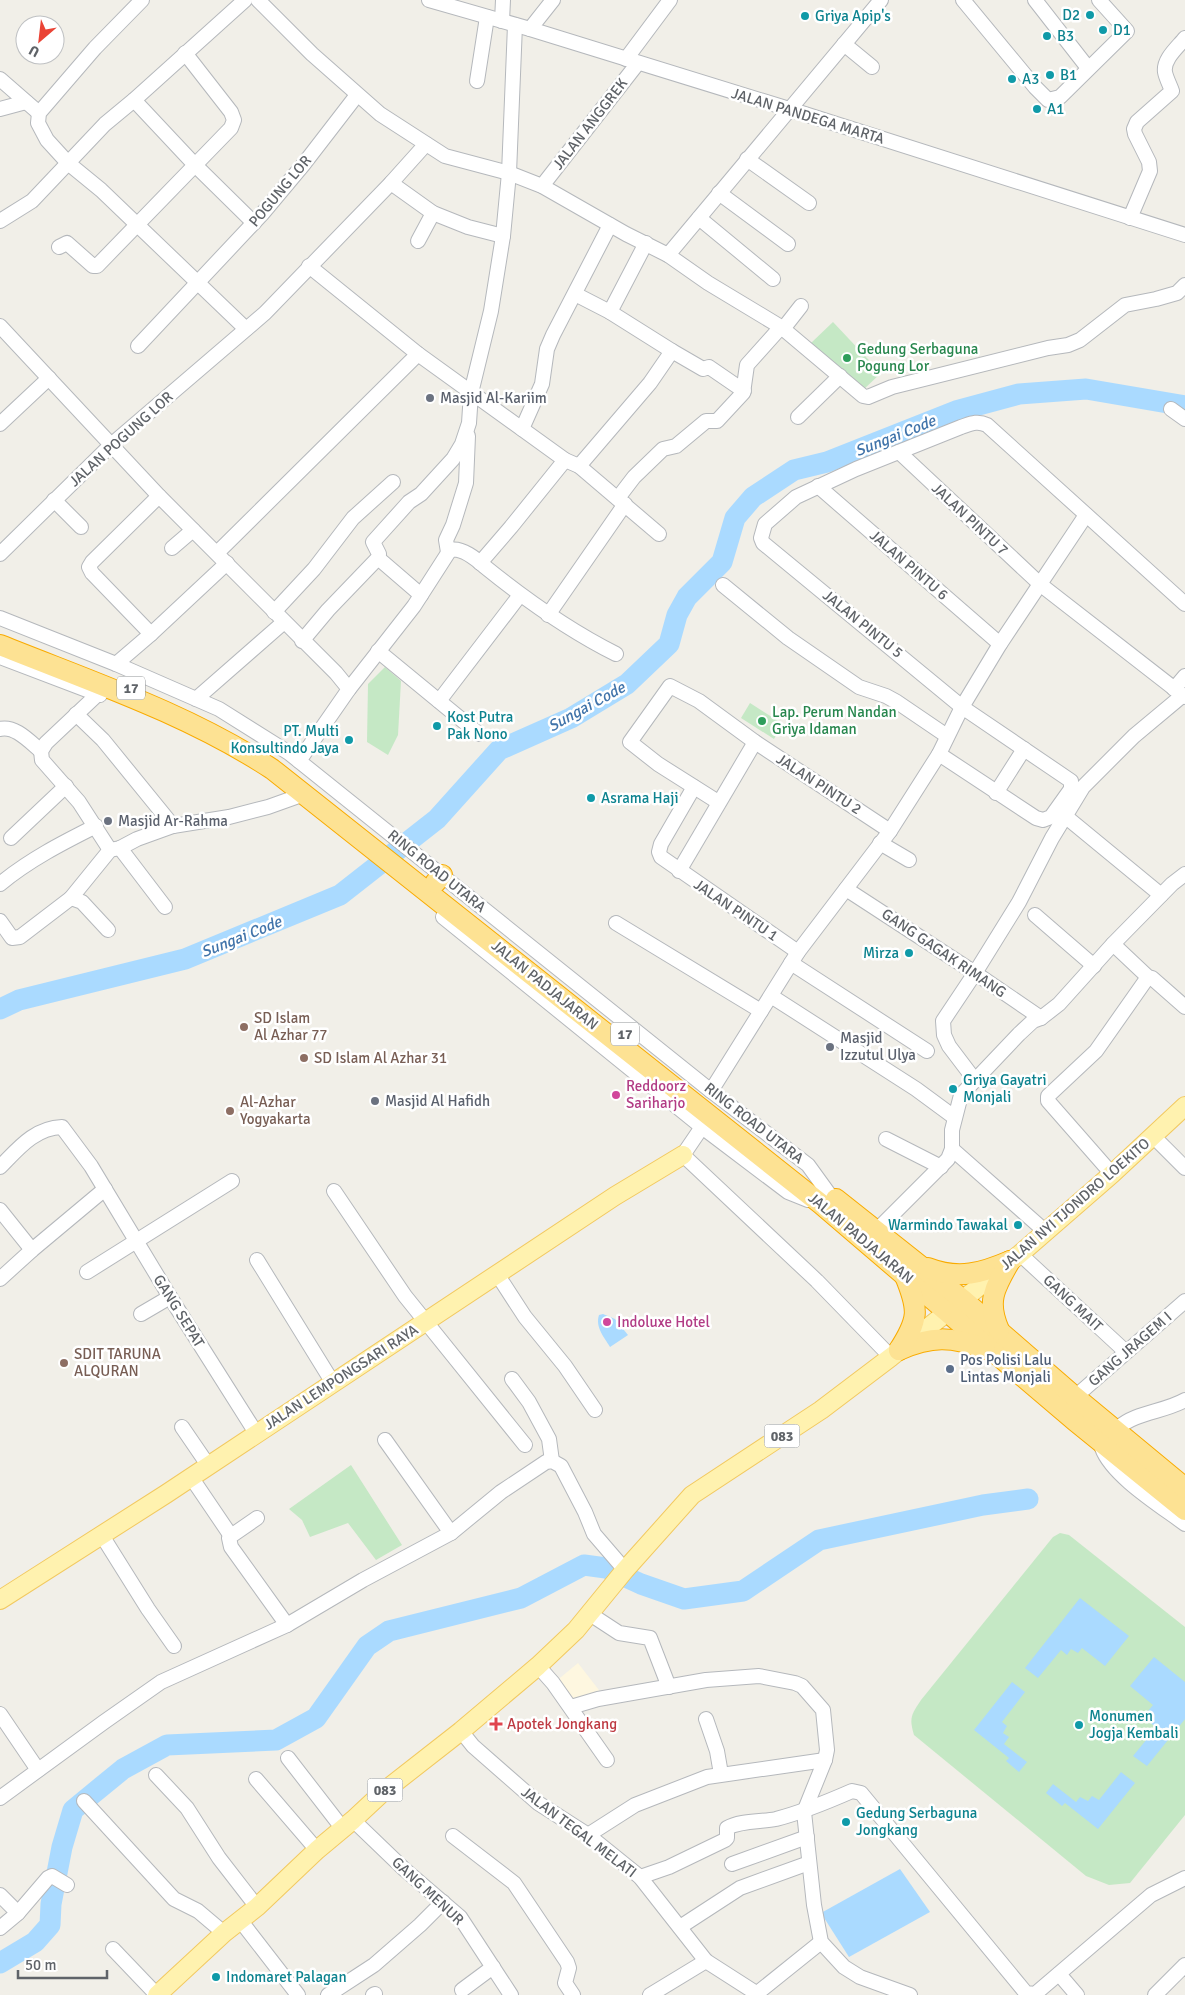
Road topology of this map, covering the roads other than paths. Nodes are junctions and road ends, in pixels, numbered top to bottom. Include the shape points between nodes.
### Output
1 (142, 0) edge
2 (245, 0) edge
3 (258, 0) edge
4 (429, 0) edge
5 (503, 0) edge
6 (553, 0) edge
7 (670, 0) edge
8 (881, 0) edge
9 (963, 0) edge
10 (1035, 0) edge
11 (1107, 3) edge
12 (488, 17) junction
13 (508, 23) junction
14 (530, 29) junction
15 (1185, 38) edge
16 (844, 44) junction
17 (185, 53) junction
18 (632, 61) junction
19 (872, 67) dead end
20 (1088, 68) junction
21 (0, 79) edge
22 (476, 81) dead end
23 (357, 95) junction
24 (134, 100) junction
25 (26, 102) junction
26 (0, 109) edge
27 (789, 109) junction
28 (39, 113) junction
29 (426, 144) junction
30 (747, 159) junction
31 (68, 163) junction
32 (195, 165) junction
33 (509, 173) junction
34 (391, 183) junction
35 (542, 186) junction
36 (719, 193) junction
37 (808, 203) dead end
38 (433, 213) junction
39 (699, 218) junction
40 (1130, 218) junction
41 (0, 221) edge
42 (254, 223) junction
43 (138, 225) junction
44 (610, 225) junction
45 (1185, 235) edge
46 (503, 236) junction
47 (418, 241) dead end
48 (646, 243) junction
49 (788, 244) dead end
50 (59, 247) dead end
51 (668, 255) junction
52 (309, 266) junction
53 (773, 279) dead end
54 (198, 281) junction
55 (1185, 285) edge
56 (575, 294) junction
57 (801, 306) dead end
58 (610, 312) junction
59 (0, 326) edge
60 (782, 328) junction
61 (246, 329) junction
62 (138, 346) dead end
63 (672, 351) junction
64 (418, 354) junction
65 (840, 376) junction
66 (49, 378) junction
67 (744, 391) junction
68 (471, 393) junction
69 (1172, 409) dead end
70 (798, 417) dead end
71 (1185, 419) edge
72 (469, 423) junction
73 (0, 424) edge
74 (522, 429) junction
75 (111, 445) junction
76 (899, 452) junction
77 (565, 460) junction
78 (579, 466) junction
79 (393, 482) dead end
80 (818, 486) junction
81 (159, 496) junction
82 (54, 500) junction
83 (622, 501) junction
84 (1086, 515) junction
85 (81, 527) dead end
86 (193, 530) junction
87 (659, 534) dead end
88 (447, 547) junction
89 (172, 548) dead end
90 (0, 554) edge
91 (222, 558) junction
92 (378, 558) junction
93 (480, 563) junction
94 (723, 585) dead end
95 (1041, 585) junction
96 (421, 595) junction
97 (520, 595) junction
98 (1185, 604) edge
99 (548, 615) junction
100 (279, 617) junction
101 (0, 618) edge
102 (0, 633) edge
103 (151, 634) junction
104 (302, 641) junction
105 (1000, 644) junction
106 (0, 646) edge
107 (378, 651) junction
108 (616, 654) dead end
109 (12, 658) edge
110 (116, 664) junction
111 (1185, 676) edge
112 (349, 689) junction
113 (98, 694) junction
114 (1180, 694) edge
115 (196, 699) junction
116 (439, 701) junction
117 (962, 707) junction
118 (76, 714) junction
119 (0, 729) edge
120 (479, 734) dead end
121 (947, 736) junction
122 (755, 742) junction
123 (1024, 749) junction
124 (41, 751) junction
125 (939, 754) junction
126 (299, 761) junction
127 (66, 786) junction
128 (694, 787) junction
129 (996, 793) junction
130 (299, 795) junction
131 (718, 802) junction
132 (1065, 816) junction
133 (96, 826) junction
134 (173, 826) junction
135 (886, 828) junction
136 (11, 838) dead end
137 (880, 844) junction
138 (381, 846) junction
139 (115, 849) junction
140 (909, 860) dead end
141 (679, 871) junction
142 (1185, 874) edge
143 (426, 878) junction
144 (0, 884) edge
145 (846, 889) junction
146 (1161, 896) junction
147 (71, 898) junction
148 (165, 907) dead end
149 (1035, 915) dead end
150 (0, 921) edge
151 (616, 923) dead end
152 (108, 930) dead end
153 (1113, 944) junction
154 (794, 955) junction
155 (1094, 966) junction
156 (975, 973) junction
157 (1148, 977) junction
158 (771, 996) junction
159 (1185, 1007) edge
160 (761, 1011) junction
161 (1040, 1018) junction
162 (927, 1051) dead end
163 (974, 1080) junction
164 (711, 1091) junction
165 (1185, 1106) edge
166 (954, 1117) junction
167 (702, 1127) junction
168 (1153, 1136) junction
169 (886, 1139) dead end
170 (952, 1149) junction
171 (683, 1155) junction
172 (941, 1166) junction
173 (0, 1167) edge
174 (1185, 1168) edge
175 (1112, 1174) junction
176 (232, 1181) dead end
177 (105, 1189) junction
178 (334, 1191) dead end
179 (825, 1199) junction
180 (0, 1210) edge
181 (876, 1231) junction
182 (1046, 1232) junction
183 (137, 1241) junction
184 (32, 1250) junction
185 (1015, 1257) junction
186 (257, 1260) dead end
187 (910, 1268) junction
188 (87, 1272) dead end
189 (497, 1274) junction
190 (0, 1279) edge
191 (170, 1298) junction
192 (1185, 1301) edge
193 (955, 1305) junction
194 (141, 1314) dead end
195 (426, 1322) junction
196 (999, 1331) junction
197 (1126, 1352) junction
198 (996, 1353) junction
199 (895, 1354) junction
200 (512, 1378) dead end
201 (333, 1383) junction
202 (1075, 1397) junction
203 (1185, 1400) edge
204 (595, 1410) dead end
205 (182, 1427) dead end
206 (256, 1433) junction
207 (1111, 1433) junction
208 (385, 1440) dead end
209 (525, 1445) dead end
210 (552, 1461) junction
211 (208, 1465) junction
212 (191, 1476) junction
213 (1185, 1477) edge
214 (1185, 1488) edge
215 (1185, 1510) edge
216 (257, 1518) dead end
217 (1185, 1524) edge
218 (450, 1533) junction
219 (101, 1534) junction
220 (230, 1536) junction
221 (622, 1573) junction
222 (0, 1600) edge
223 (590, 1614) junction
224 (287, 1626) junction
225 (174, 1646) dead end
226 (538, 1666) junction
227 (669, 1687) junction
228 (571, 1707) junction
229 (0, 1714) edge
230 (706, 1719) dead end
231 (461, 1731) junction
232 (288, 1758) dead end
233 (607, 1760) dead end
234 (825, 1760) junction
235 (38, 1770) junction
236 (721, 1774) junction
237 (156, 1775) dead end
238 (256, 1779) dead end
239 (0, 1797) edge
240 (84, 1801) dead end
241 (804, 1812) junction
242 (348, 1825) junction
243 (588, 1835) junction
244 (453, 1836) dead end
245 (807, 1837) junction
246 (317, 1850) junction
247 (809, 1863) junction
248 (732, 1864) dead end
249 (640, 1877) junction
250 (1185, 1878) edge
251 (60, 1881) dead end
252 (0, 1895) edge
253 (443, 1902) junction
254 (257, 1907) junction
255 (18, 1913) junction
256 (240, 1920) junction
257 (680, 1927) junction
258 (0, 1928) edge
259 (224, 1933) junction
260 (821, 1942) junction
261 (113, 1949) dead end
262 (706, 1961) junction
263 (1185, 1965) edge
264 (492, 1967) junction
265 (1059, 1974) junction
266 (462, 1990) dead end
267 (757, 1994) edge
268 (157, 1995) edge
269 (298, 1995) edge
270 (328, 1995) edge
271 (510, 1995) edge
272 (573, 1995) edge
273 (650, 1995) edge
274 (910, 1995) edge
275 (1077, 1995) edge
276 (1155, 1995) edge

1 - 28 street
2 - 17 street
3 - 23 street
4 - 12 street, JALAN PANDEGA MARTA
5 - 13 street
6 - 14 street
7 - 18 street, JALAN ANGGREK
8 - 16 street
9 - 20 street via 1044,98 1060,97
10 - 20 street
11 - 20 street via 1127,30
12 - 13 street, JALAN PANDEGA MARTA
12 - 22 street
13 - 14 street, JALAN PANDEGA MARTA
13 - 33 street
14 - 18 street, JALAN PANDEGA MARTA
15 - 40 street via 1166,65 1165,73 1172,91 1170,95 1134,128 1150,171
16 - 19 street
16 - 27 street
17 - 24 street
17 - 32 street via 234,120 231,128
18 - 27 street, JALAN PANDEGA MARTA
18 - 35 street, JALAN ANGGREK
21 - 25 street
23 - 29 street
23 - 42 street, POGUNG LOR
24 - 31 street via 105,124
24 - 32 street
25 - 26 street
25 - 28 street
27 - 30 street
27 - 40 street, JALAN PANDEGA MARTA
28 - 31 street via 38,123 47,140
29 - 33 street via 445,156
29 - 34 street, JALAN POGUNG LOR
30 - 36 street
30 - 37 street
31 - 41 street via 32,201
31 - 43 street
32 - 42 street
32 - 43 street
33 - 35 street
33 - 46 street
34 - 38 street
34 - 52 street, JALAN POGUNG LOR
35 - 44 street
36 - 39 street
36 - 49 street
38 - 46 street
38 - 47 street
39 - 51 street
39 - 53 street
40 - 45 street, JALAN PANDEGA MARTA
42 - 54 street, POGUNG LOR
43 - 50 street via 97,266 67,243
43 - 54 street
44 - 48 street
44 - 56 street
46 - 68 street via 491,311
48 - 51 street
48 - 58 street
51 - 60 street
52 - 61 street, JALAN POGUNG LOR
52 - 64 street
54 - 61 street
54 - 62 street, POGUNG LOR
55 - 65 street via 1177,293 1125,305 1080,340 1068,345 892,387 868,397
56 - 58 street
56 - 74 street via 550,342 542,384
57 - 60 street
58 - 63 street
59 - 66 street
60 - 65 street
60 - 67 street via 747,365
61 - 75 street, JALAN POGUNG LOR
63 - 67 street via 703,369 709,367
63 - 78 street via 650,383
64 - 68 street
64 - 91 street
65 - 70 street
66 - 73 street
66 - 75 street
67 - 83 street via 717,421 706,421 676,446 663,449 634,478
68 - 72 street
68 - 74 street
69 - 71 street
72 - 88 street via 466,483
72 - 92 street via 453,459 373,542
74 - 77 street
75 - 81 street
75 - 82 street, JALAN POGUNG LOR
76 - 80 street
76 - 84 street via 960,427 982,422
76 - 95 street, JALAN PINTU 7
77 - 78 street
77 - 93 street
78 - 83 street
79 - 100 street via 353,518
80 - 105 street, JALAN PINTU 6
80 - 117 street, JALAN PINTU 5 via 796,496 765,524 763,542
81 - 86 street
81 - 103 street via 88,567
82 - 85 street
82 - 90 street, JALAN POGUNG LOR
83 - 87 street
83 - 99 street
84 - 95 street
84 - 98 street
86 - 89 street
86 - 91 street
88 - 93 street via 459,550
88 - 96 street
91 - 100 street
91 - 103 street
92 - 96 street
92 - 104 street
93 - 97 street
94 - 121 street via 788,638 858,687 897,702
95 - 105 street
95 - 114 street, JALAN PINTU 7
96 - 107 street
97 - 99 street
97 - 116 street
99 - 108 street via 581,637
100 - 104 street
100 - 115 street
101 - 110 street, RING ROAD UTARA
102 - 138 highway, JALAN PADJAJARAN / 17 via 236,736 279,764
103 - 110 street
104 - 112 street
105 - 117 street
106 - 109 highway, JALAN PADJAJARAN / 17
107 - 112 street
107 - 116 street
109 - 113 street
109 - 130 highway, JALAN PADJAJARAN / 17 via 199,727 272,768
110 - 115 street, RING ROAD UTARA
111 - 114 street
112 - 126 street
113 - 118 street
113 - 130 street via 197,734
114 - 132 street via 1100,768 1083,787
115 - 126 street, RING ROAD UTARA via 245,724
116 - 120 street
117 - 121 street
117 - 123 street, JALAN PINTU 5
118 - 124 street
118 - 134 street via 103,740
119 - 124 street via 15,731
121 - 125 street
122 - 128 street, JALAN PINTU 2 via 699,701 675,687 667,688 630,742
122 - 131 street
122 - 135 street, JALAN PINTU 2
123 - 129 street
123 - 129 street, JALAN PINTU 5 via 1071,781 1071,789 1051,817 1043,820
124 - 127 street via 42,760
125 - 129 street
125 - 135 street
126 - 138 street, RING ROAD UTARA
127 - 133 street
127 - 136 street
128 - 131 street
128 - 141 street, JALAN PINTU 1 via 659,852
130 - 134 street via 229,817
130 - 138 highway, JALAN PADJAJARAN / 17
131 - 141 street
132 - 146 street
132 - 156 street via 1019,902
133 - 139 street
133 - 144 street via 64,842
134 - 139 street
135 - 137 street
137 - 140 street
137 - 145 street
138 - 143 highway, JALAN PADJAJARAN / 17
139 - 147 street
139 - 148 street
141 - 154 street, JALAN PINTU 1
142 - 146 street
143 - 164 street, RING ROAD UTARA
143 - 167 street
143 - 179 highway, JALAN PADJAJARAN / 17
145 - 154 street
145 - 156 street, GANG GAGAK RIMANG
146 - 153 street
147 - 150 street via 20,937 12,938
147 - 152 street via 82,902
149 - 155 street
151 - 160 street
153 - 155 street
153 - 157 street
154 - 158 street
154 - 162 street, JALAN PINTU 1
155 - 161 street via 1059,1004
156 - 161 street, GANG GAGAK RIMANG
156 - 163 street via 942,1023 949,1046
157 - 159 street
157 - 175 street via 1096,1051 1048,1096 1048,1101
158 - 160 street
158 - 166 street
160 - 164 street
161 - 163 street via 1019,1034
163 - 166 street via 961,1095
164 - 179 street, RING ROAD UTARA via 808,1165
165 - 168 main road, JALAN NYI TJONDRO LOEKITO
166 - 170 street
167 - 171 street
167 - 179 street via 788,1192
168 - 174 street
168 - 175 main road, JALAN NYI TJONDRO LOEKITO
169 - 172 street
170 - 172 street
170 - 182 street
171 - 189 main road, JALAN LEMPONGSARI RAYA via 614,1196
171 - 199 street
172 - 181 street
173 - 177 street, GANG SEPAT via 37,1133 51,1127 62,1127
175 - 182 main road, JALAN NYI TJONDRO LOEKITO
176 - 183 street
177 - 183 street, GANG SEPAT
177 - 184 street
178 - 195 street via 404,1296
179 - 181 highway, JALAN PADJAJARAN / 17
179 - 187 highway, JALAN PADJAJARAN / 17
180 - 184 street
181 - 187 highway, JALAN PADJAJARAN / 17
182 - 185 main road, JALAN NYI TJONDRO LOEKITO
183 - 188 street
183 - 191 street, GANG SEPAT
184 - 190 street
185 - 187 highway via 983,1272 966,1274
185 - 193 main road, JALAN NYI TJONDRO LOEKITO
185 - 196 highway via 993,1294 991,1308
185 - 197 street, GANG MAIT
186 - 201 street
187 - 193 highway, JALAN PADJAJARAN / 17
187 - 199 highway via 915,1312 911,1332
189 - 195 main road, JALAN LEMPONGSARI RAYA
189 - 204 street
191 - 194 street
191 - 206 street, GANG SEPAT
192 - 197 street, GANG JRAGEM I
193 - 196 highway, JALAN PADJAJARAN / 17
193 - 198 highway, JALAN PADJAJARAN / 17
193 - 199 main road, 083
195 - 201 main road, JALAN LEMPONGSARI RAYA
195 - 209 street
196 - 202 highway, JALAN PADJAJARAN / 17
197 - 202 street, GANG JRAGEM I
198 - 199 highway via 970,1343 935,1339 919,1342
198 - 207 highway, JALAN PADJAJARAN / 17
199 - 221 main road, 083 via 821,1410 692,1495
200 - 210 street via 549,1439
201 - 206 main road, JALAN LEMPONGSARI RAYA
202 - 207 highway, JALAN PADJAJARAN / 17
203 - 207 street via 1125,1422
205 - 211 street
206 - 211 main road, JALAN LEMPONGSARI RAYA
207 - 213 street via 1148,1447
207 - 214 highway, JALAN PADJAJARAN / 17
207 - 215 highway, JALAN PADJAJARAN / 17
207 - 217 street via 1104,1454 1121,1475
208 - 218 street
210 - 218 street via 501,1492
210 - 221 street via 561,1466 594,1534
211 - 212 main road, JALAN LEMPONGSARI RAYA
212 - 219 main road, JALAN LEMPONGSARI RAYA
212 - 220 street
216 - 220 street
218 - 224 street
219 - 222 main road, JALAN LEMPONGSARI RAYA
219 - 225 street
220 - 224 street via 231,1547
221 - 223 main road, 083
223 - 226 main road, 083
223 - 227 street via 619,1633 650,1638
224 - 235 street via 161,1682
226 - 228 street
226 - 231 main road, 083
227 - 228 street
227 - 234 street via 759,1676 795,1683 806,1690 823,1710
228 - 233 street
229 - 235 street
230 - 236 street
231 - 242 main road, 083 via 383,1792
231 - 243 street, JALAN TEGAL MELATI via 473,1746 538,1803
232 - 242 street, GANG MENUR
234 - 236 street
234 - 241 street
235 - 239 street
236 - 243 street via 695,1780 635,1805
237 - 254 street via 187,1808 219,1858
238 - 246 street
240 - 259 street via 174,1899 198,1911
241 - 245 street
241 - 249 street via 733,1825 727,1828 725,1840 670,1867
241 - 265 street via 852,1791 861,1793 1026,1993 1036,1994
242 - 246 main road, 083
242 - 253 street, GANG MENUR
243 - 249 street, JALAN TEGAL MELATI
244 - 272 street via 514,1883 567,1962 569,1968 565,1983
245 - 247 street
245 - 248 street
246 - 254 main road, 083
247 - 257 street via 740,1888
247 - 260 street
249 - 257 street, JALAN TEGAL MELATI
250 - 265 street via 1152,1896
251 - 255 street via 44,1881
252 - 255 street
253 - 264 street, GANG MENUR via 460,1917
253 - 270 street via 374,1965
254 - 256 main road, 083
255 - 258 street
256 - 259 main road, 083
256 - 269 street
257 - 262 street, JALAN TEGAL MELATI
259 - 268 main road, 083
260 - 267 street
260 - 274 street via 844,1968
261 - 268 street
262 - 267 street, JALAN TEGAL MELATI
262 - 273 street
263 - 276 street
264 - 266 street
264 - 271 street, GANG MENUR
265 - 275 street

